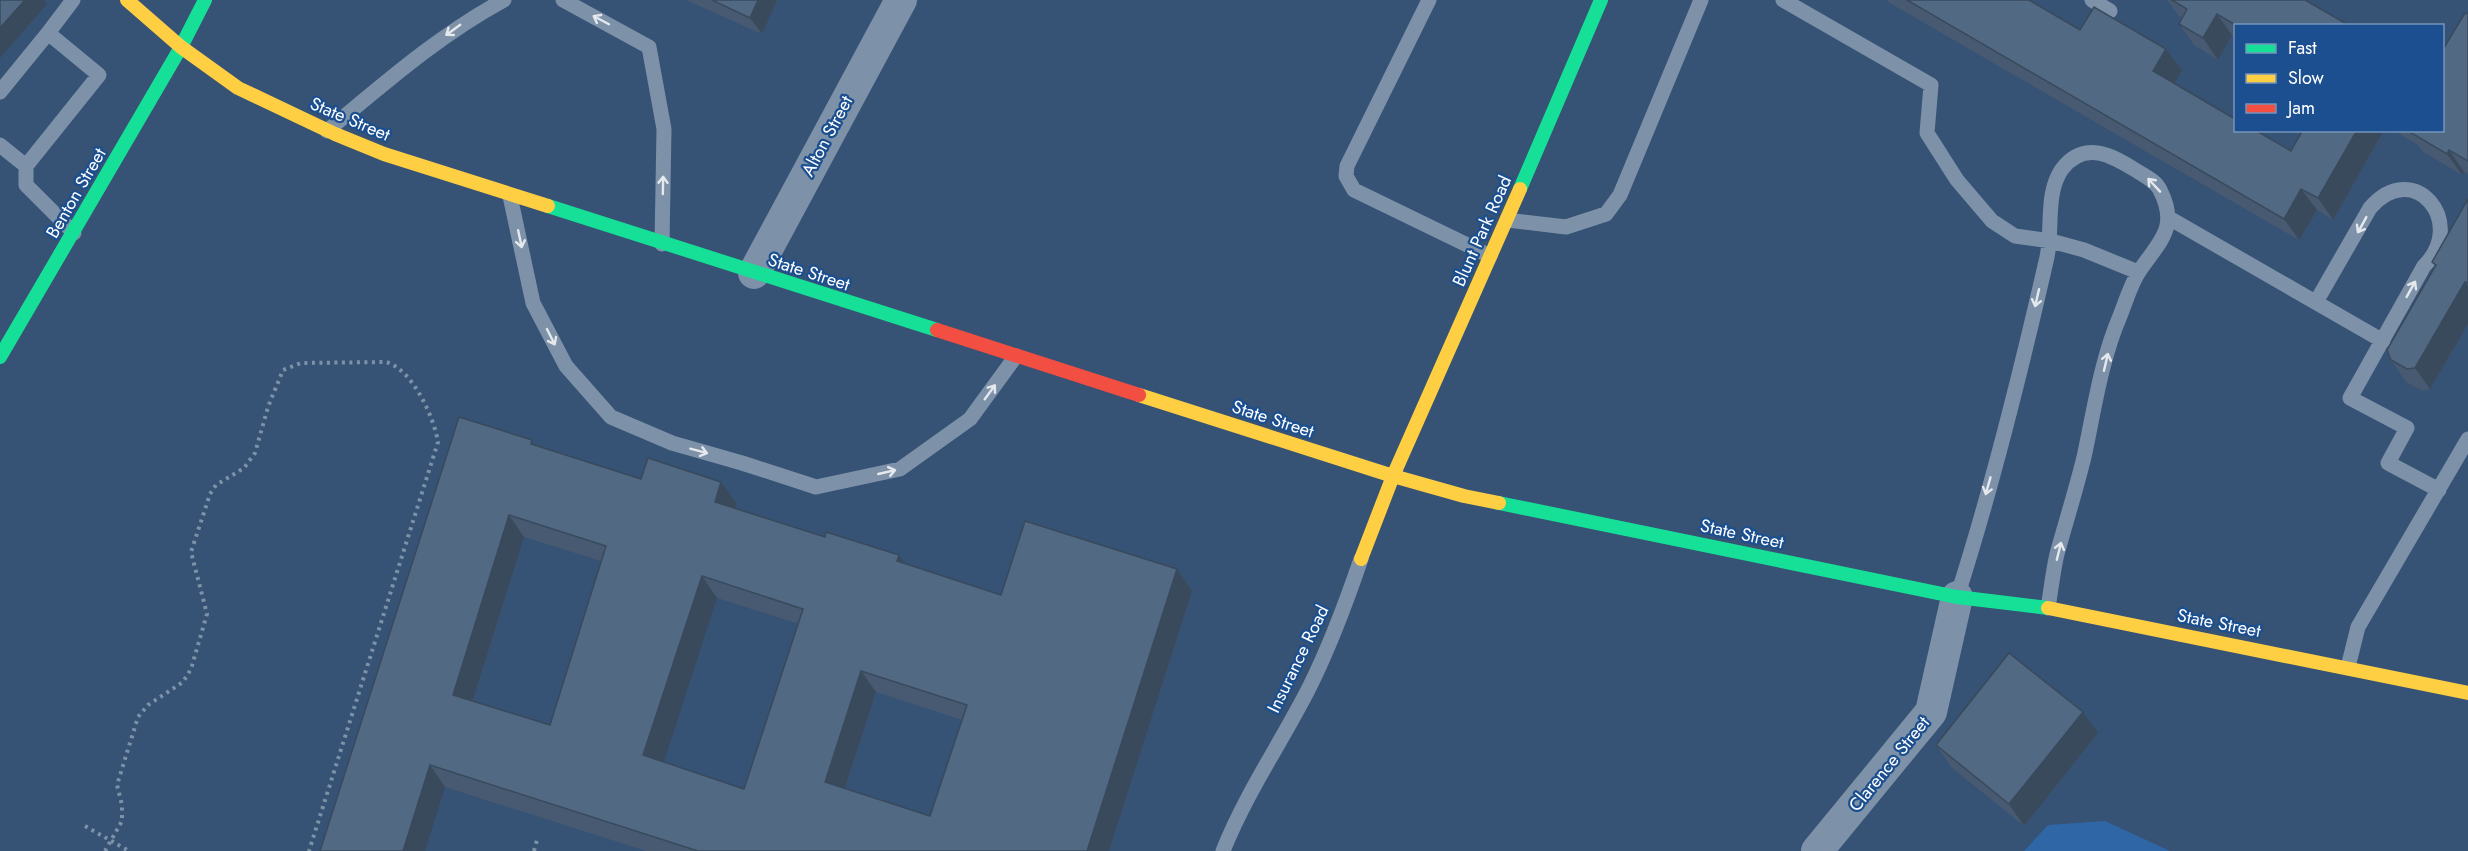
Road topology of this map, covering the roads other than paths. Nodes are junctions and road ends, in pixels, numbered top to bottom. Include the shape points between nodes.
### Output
1 (73, 0) edge
2 (127, 0) edge
3 (205, 0) edge
4 (504, 0) edge
5 (563, 0) edge
6 (901, 0) edge
7 (1429, 0) edge
8 (1601, 0) edge
9 (1701, 0) edge
10 (1783, 0) edge
11 (2092, 0) edge
12 (2110, 10) dead end
13 (48, 33) junction
14 (181, 47) junction
15 (0, 92) edge
16 (327, 131) junction
17 (0, 145) edge
18 (26, 166) junction
19 (510, 195) junction
20 (2169, 218) junction
21 (1507, 220) junction
22 (74, 232) junction
23 (2051, 241) junction
24 (662, 243) junction
25 (1490, 256) junction
26 (2139, 272) junction
27 (754, 273) junction
28 (2316, 302) junction
29 (2383, 341) junction
30 (1016, 356) junction
31 (0, 357) edge
32 (2468, 439) edge
33 (1393, 476) junction
34 (2439, 490) junction
35 (1361, 560) joint
36 (1957, 597) junction
37 (2048, 608) junction
38 (2348, 667) junction
39 (2468, 693) edge
40 (1223, 851) edge
41 (1818, 851) edge

1 - 13 lane
2 - 14 main road, State Street
3 - 14 main road, Benton Street
4 -> 16 lane via 459,25
24 -> 5 lane via 664,129 649,47
6 - 27 street, Alton Street
7 - 25 lane via 1347,166 1346,176 1354,190
8 - 21 main road, Blunt Park Road
9 - 21 lane via 1620,195 1606,214 1566,227
10 - 23 lane via 1931,85 1927,133 1973,201 1992,221 2015,236
11 - 12 lane
13 - 15 lane
13 - 18 lane via 99,75
14 - 16 main road, State Street via 238,88
14 - 22 main road, Benton Street
16 - 19 main road, State Street
17 - 18 lane
18 - 22 lane via 26,185
19 - 24 main road, State Street
19 -> 30 lane via 533,303 566,366 611,417 672,443 816,487 900,469 970,419
20 -> 23 lane via 2158,186 2118,158 2092,152 2071,161 2055,182
20 - 26 lane via 2163,239
20 - 28 lane
21 - 25 main road, Blunt Park Road
22 - 31 main road, Benton Street
23 - 26 lane
23 -> 36 lane via 2012,404
24 - 27 main road, State Street
25 - 33 main road, Blunt Park Road
37 -> 26 lane via 2057,556 2113,332
27 - 30 main road, State Street
28 - 29 lane
29 -> 28 lane via 2424,266 2443,245 2444,218 2438,205 2427,196 2403,189 2379,198
29 - 34 lane via 2350,398 2407,428 2388,463
30 - 33 main road, State Street
32 - 34 lane
33 - 35 main road, Insurance Road
33 - 36 main road, State Street via 1474,498
34 - 38 lane via 2358,627
35 - 40 lane, Insurance Road via 1309,688 1255,782
36 - 37 main road, State Street
36 - 41 street, Clarence Street via 1931,712
37 - 38 main road, State Street
38 - 39 main road, State Street

